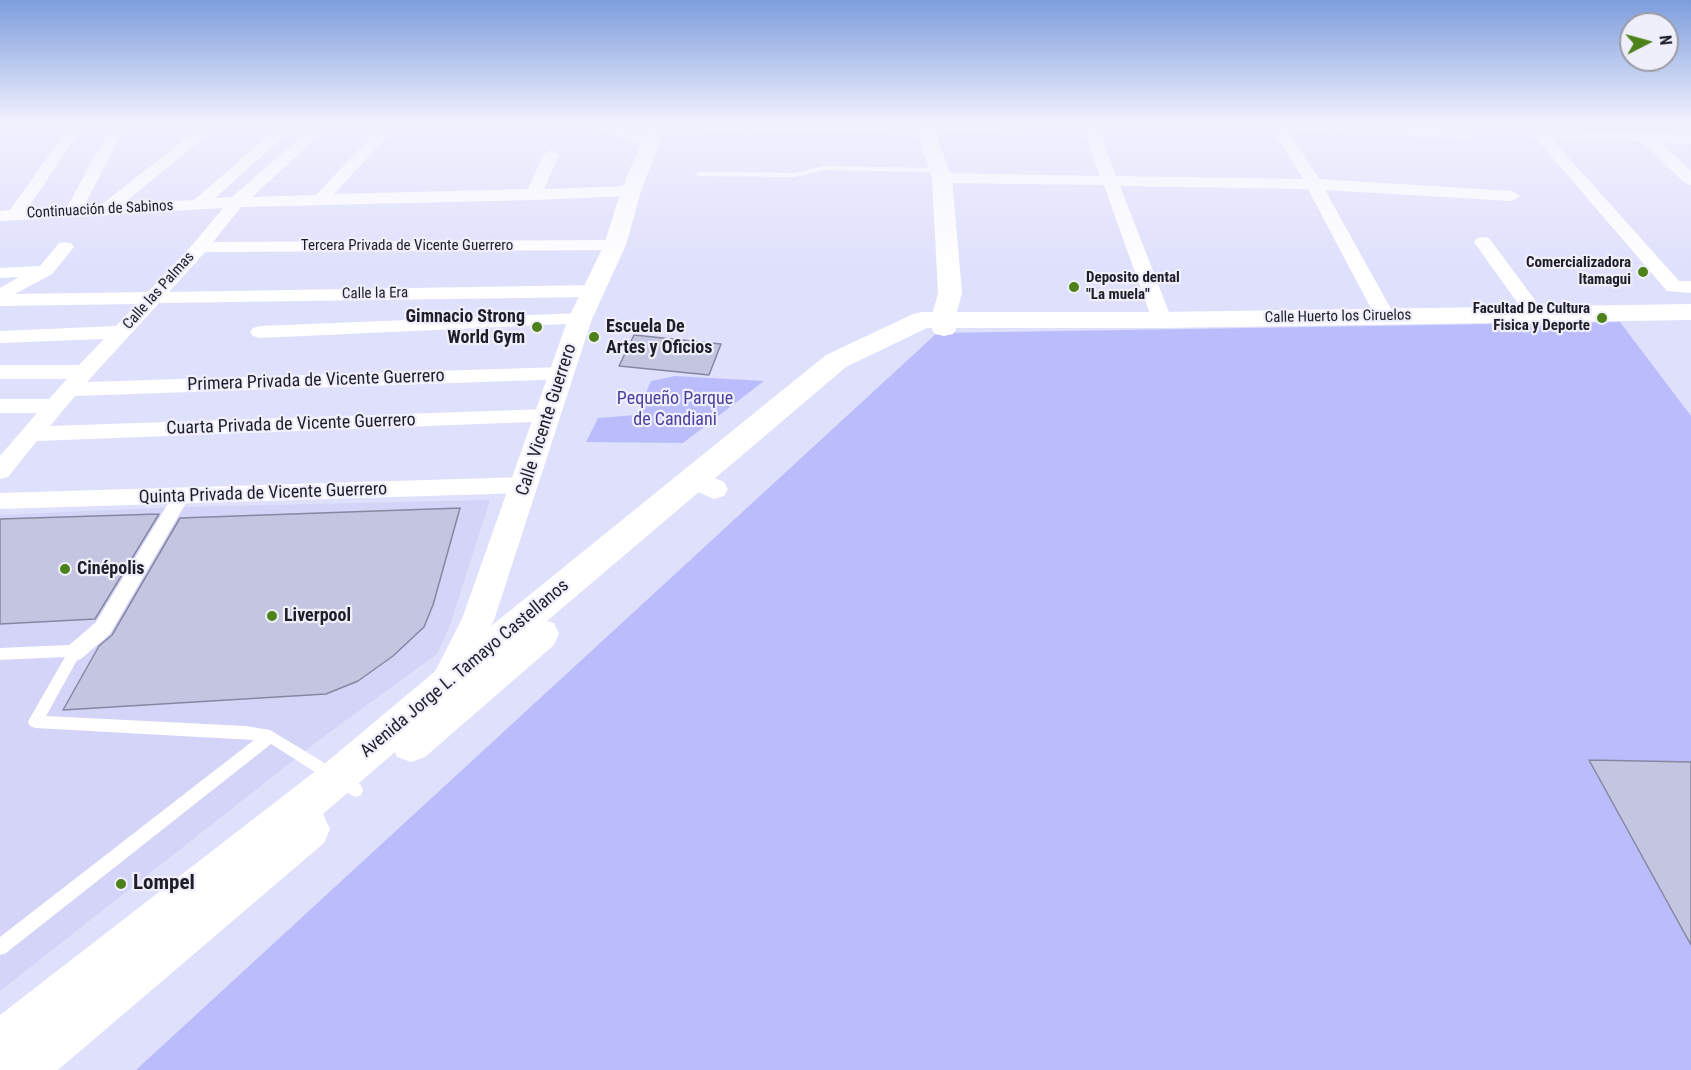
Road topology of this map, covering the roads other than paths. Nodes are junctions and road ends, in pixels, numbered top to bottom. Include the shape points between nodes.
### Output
1 (42, 171) edge
2 (94, 171) edge
3 (154, 171) edge
4 (237, 171) edge
5 (271, 171) edge
6 (347, 171) edge
7 (544, 171) edge
8 (639, 171) edge
9 (811, 171) edge
10 (881, 171) edge
11 (940, 171) edge
12 (1106, 171) edge
13 (1306, 171) edge
14 (1574, 171) edge
15 (699, 174) dead end
16 (941, 174) junction
17 (1110, 183) junction
18 (1314, 184) junction
19 (631, 191) junction
20 (533, 195) junction
21 (1512, 196) dead end
22 (320, 200) junction
23 (236, 202) junction
24 (199, 204) junction
25 (106, 209) junction
26 (73, 211) junction
27 (8, 215) edge
28 (1483, 242) dead end
29 (615, 245) junction
30 (65, 247) dead end
31 (200, 247) junction
32 (46, 270) junction
33 (0, 273) edge
34 (1683, 287) edge
35 (595, 291) junction
36 (154, 296) junction
37 (0, 297) edge
38 (1691, 312) edge
39 (1536, 315) junction
40 (1385, 316) junction
41 (580, 320) junction
42 (1162, 320) junction
43 (944, 324) junction
44 (122, 332) junction
45 (260, 332) dead end
46 (0, 337) edge
47 (0, 372) edge
48 (86, 372) junction
49 (562, 374) junction
50 (69, 389) junction
51 (0, 406) edge
52 (56, 406) junction
53 (549, 416) junction
54 (33, 434) junction
55 (0, 471) edge
56 (525, 485) junction
57 (181, 496) junction
58 (0, 501) edge
59 (74, 652) junction
60 (0, 654) edge
61 (442, 702) junction
62 (270, 736) junction
63 (346, 784) junction
64 (0, 947) edge
65 (19, 1062) edge

1 - 27 street
2 - 26 street
3 - 25 street
4 - 24 street
5 - 23 street, Calle las Palmas
6 - 22 street
7 - 20 street
8 - 19 street, Calle Vicente Guerrero
9 - 15 lane via 795,175
10 - 16 lane
11 - 16 street
12 - 17 street
13 - 18 street
14 - 34 street
16 - 17 street
16 - 43 street via 950,292
17 - 18 street
17 - 42 street
18 - 21 street
18 - 40 street
19 - 20 street, Continuación de Sabinos
19 - 29 street, Calle Vicente Guerrero
20 - 22 street, Continuación de Sabinos
22 - 23 street, Continuación de Sabinos
23 - 24 street, Continuación de Sabinos
23 - 31 street, Calle las Palmas
24 - 25 street, Continuación de Sabinos
25 - 26 street, Continuación de Sabinos
26 - 27 street, Continuación de Sabinos
28 - 39 street
29 - 31 street, Tercera Privada de Vicente Guerrero
29 - 35 street, Calle Vicente Guerrero
30 - 32 street
31 - 36 street, Calle las Palmas
32 - 33 street
32 - 37 street
35 - 36 street, Calle la Era
35 - 41 street, Calle Vicente Guerrero
36 - 37 street, Calle la Era
36 - 44 street, Calle las Palmas
38 - 39 main road, Calle Huerto los Ciruelos
39 - 40 main road, Calle Huerto los Ciruelos
40 - 42 main road, Calle Huerto los Ciruelos
41 - 45 street
41 - 49 street, Calle Vicente Guerrero
42 - 43 main road, Calle Huerto los Ciruelos via 986,320
43 - 61 main road, Avenida Jorge L. Tamayo Castellanos via 922,321 836,361 704,484
44 - 46 street
44 - 48 street, Calle las Palmas
47 - 48 street
48 - 50 street, Calle las Palmas
49 - 50 street, Primera Privada de Vicente Guerrero
49 - 53 street, Calle Vicente Guerrero
50 - 52 street, Calle las Palmas
51 - 52 street
52 - 54 street, Calle las Palmas
53 - 54 street, Cuarta Privada de Vicente Guerrero
53 - 56 street, Calle Vicente Guerrero
54 - 55 street, Calle las Palmas
56 - 57 street, Quinta Privada de Vicente Guerrero
56 - 61 street, Calle Vicente Guerrero via 478,620
57 - 58 street, Quinta Privada de Vicente Guerrero
57 - 59 street via 104,628
59 - 60 lane
59 - 62 lane via 35,722
61 - 63 main road, Avenida Jorge L. Tamayo Castellanos
62 - 63 lane
62 - 64 lane
63 - 65 main road, Avenida Jorge L. Tamayo Castellanos

